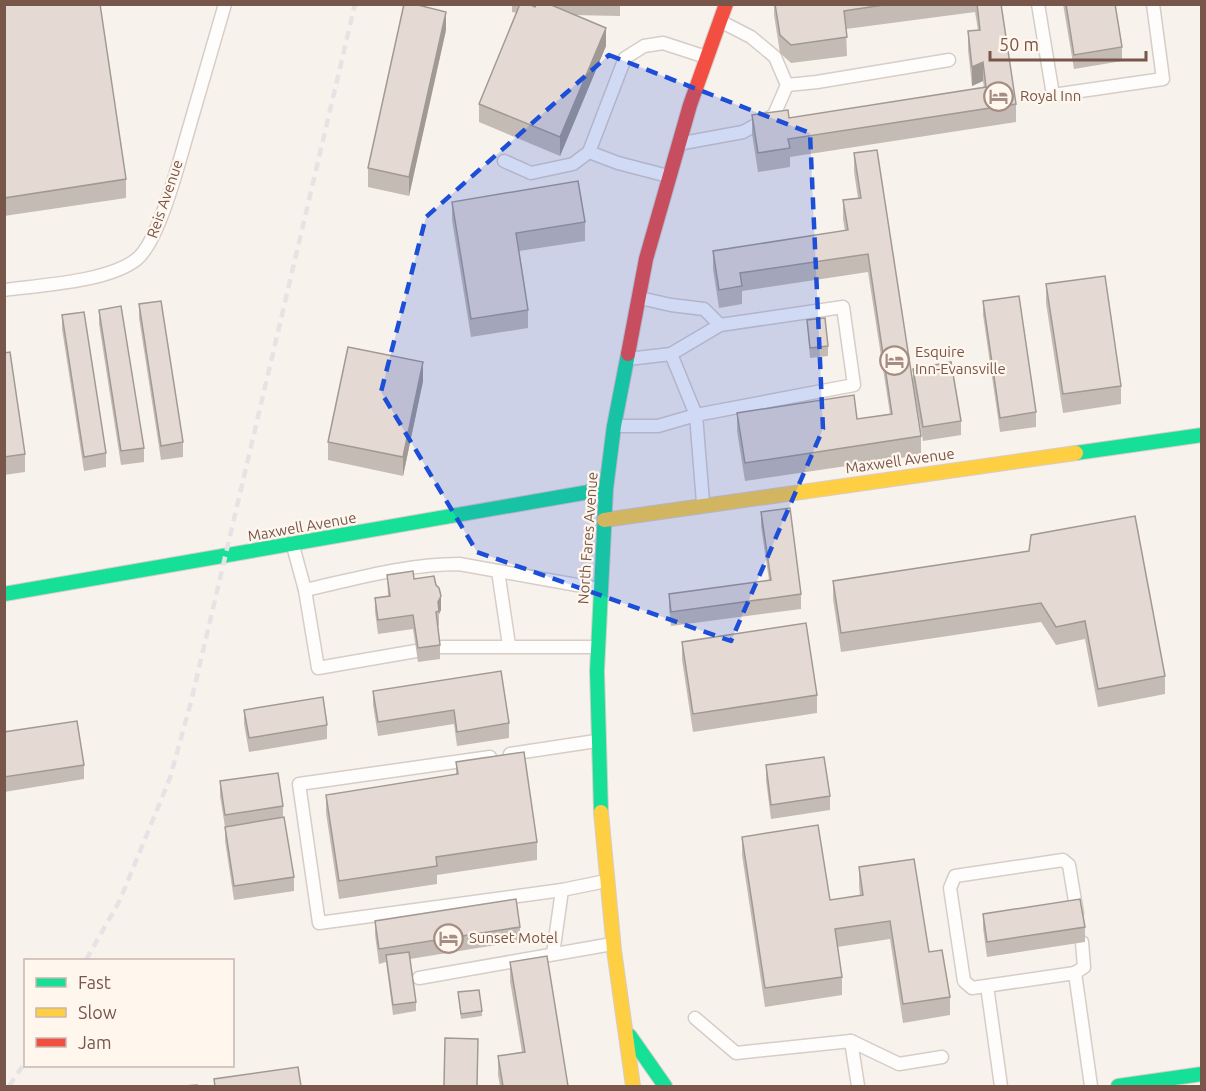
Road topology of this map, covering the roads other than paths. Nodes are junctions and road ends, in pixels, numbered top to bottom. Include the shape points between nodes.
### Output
1 (225, 4) edge
2 (726, 4) edge
3 (1038, 4) edge
4 (1153, 4) edge
5 (720, 21) junction
6 (707, 58) junction
7 (949, 60) dead end
8 (787, 85) junction
9 (679, 143) junction
10 (589, 152) junction
11 (504, 161) dead end
12 (669, 176) junction
13 (4, 290) edge
14 (638, 297) junction
15 (720, 325) junction
16 (671, 354) junction
17 (626, 359) junction
18 (696, 415) junction
19 (614, 426) junction
20 (1202, 435) edge
21 (606, 489) junction
22 (704, 506) junction
23 (604, 520) junction
24 (293, 545) junction
25 (498, 571) junction
26 (600, 589) junction
27 (305, 590) junction
28 (4, 594) edge
29 (509, 645) junction
30 (439, 647) edge
31 (598, 647) junction
32 (416, 651) edge
33 (599, 741) junction
34 (607, 881) junction
35 (562, 890) junction
36 (1077, 914) edge
37 (1082, 942) edge
38 (614, 944) junction
39 (553, 954) junction
40 (1074, 974) junction
41 (419, 978) dead end
42 (987, 987) junction
43 (695, 1018) dead end
44 (625, 1028) junction
45 (851, 1041) junction
46 (942, 1057) dead end
47 (1202, 1074) edge
48 (633, 1086) edge
49 (665, 1086) edge
50 (858, 1086) edge
51 (1001, 1086) edge
52 (1091, 1086) edge
53 (1118, 1086) edge

1 - 13 lane, Reis Avenue via 171,188 147,248 136,259 92,277
2 - 5 street, North Fares Avenue
3 - 4 lane via 1053,95 1163,79
5 - 6 street, North Fares Avenue
5 - 8 lane via 751,37 775,57
6 - 9 street, North Fares Avenue
6 - 10 lane via 663,43 644,46 625,58
7 - 8 lane
8 - 9 lane via 774,115 743,132
9 - 12 street, North Fares Avenue
10 - 11 lane via 573,164 531,173
10 - 12 lane via 618,164
12 - 14 street, North Fares Avenue
14 - 15 lane via 704,309
14 - 17 street, North Fares Avenue
15 - 16 lane
15 - 18 lane via 843,307 854,385
16 - 17 lane
16 - 18 lane
17 - 19 street, North Fares Avenue
18 - 19 lane via 658,426
18 - 22 lane
19 - 21 street, North Fares Avenue
20 - 22 street, Maxwell Avenue
21 - 23 street, North Fares Avenue
21 - 24 street, Maxwell Avenue
22 - 23 street, Maxwell Avenue
23 - 26 street, North Fares Avenue
24 - 27 lane
24 - 28 street, Maxwell Avenue
25 - 26 lane
25 - 27 lane via 436,564
25 - 29 lane
26 - 31 street, North Fares Avenue
27 - 32 lane via 318,668
29 - 30 lane
29 - 31 lane
31 - 33 street, North Fares Avenue
33 - 34 street, North Fares Avenue
33 - 35 lane via 299,784 319,923
34 - 35 lane
34 - 38 street, North Fares Avenue
35 - 39 lane
36 - 42 lane via 1069,865 1063,860 955,876 950,888 964,981 972,988
37 - 40 lane via 1084,967
38 - 39 lane
38 - 44 street, North Fares Avenue
39 - 41 lane
40 - 42 lane
40 - 52 lane
42 - 51 lane
43 - 45 lane via 736,1053
44 - 48 street, North Fares Avenue
44 - 49 street
45 - 46 lane via 899,1064
45 - 50 lane
47 - 53 street

